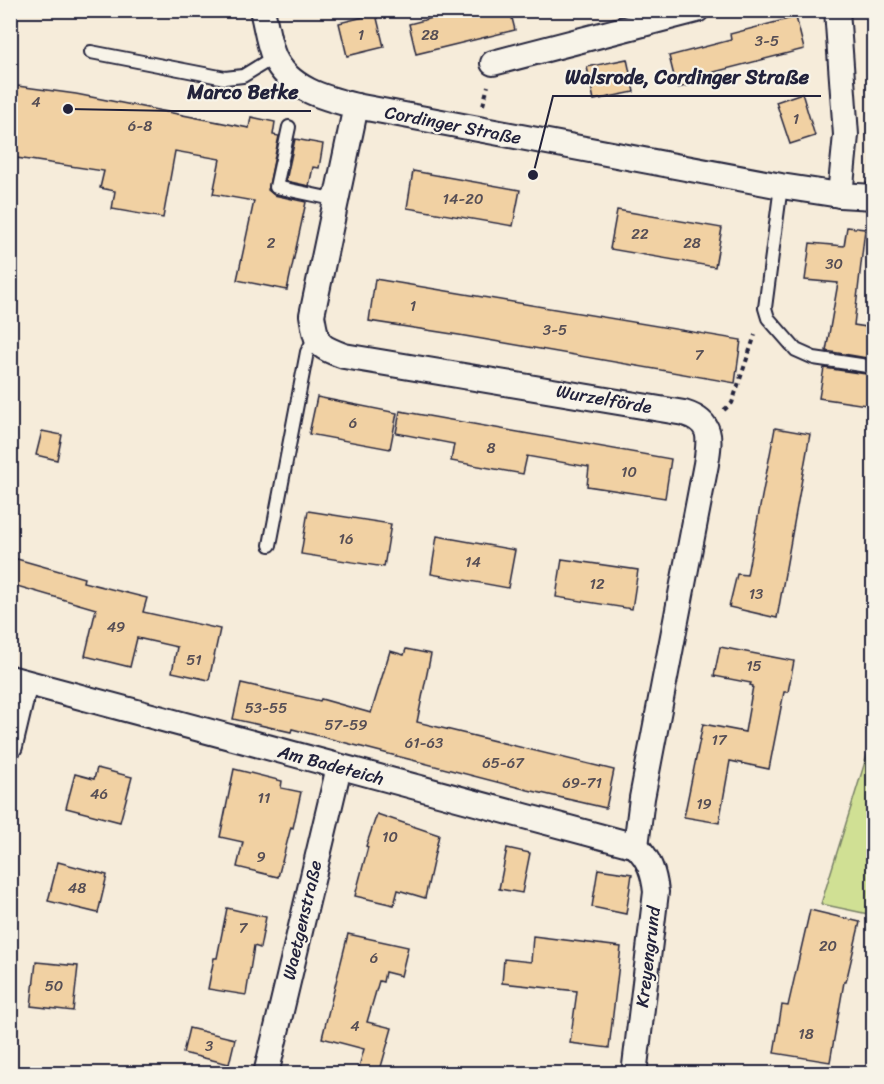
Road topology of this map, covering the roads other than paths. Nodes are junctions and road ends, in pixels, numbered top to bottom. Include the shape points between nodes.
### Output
1 (262, 10) edge
2 (697, 10) edge
3 (837, 10) edge
4 (91, 52) dead end
5 (274, 57) junction
6 (493, 63) road end
7 (356, 106) junction
8 (288, 127) dead end
9 (782, 186) junction
10 (840, 195) junction
11 (873, 197) edge
12 (337, 200) junction
13 (316, 336) junction
14 (873, 367) edge
15 (270, 545) dead end
16 (18, 680) edge
17 (10, 746) edge
18 (339, 767) junction
19 (636, 846) junction
20 (266, 1074) edge
21 (634, 1074) edge

1 - 5 street, Cordinger Straße
2 - 6 street
3 - 10 street via 846,135
4 - 5 lane via 225,78 243,76
5 - 7 street, Cordinger Straße via 291,81 319,96
7 - 9 street, Cordinger Straße
7 - 12 street
8 - 12 lane via 276,187
9 - 10 street, Cordinger Straße
9 - 14 lane via 765,309 768,318 796,350 814,358
10 - 11 street, Cordinger Straße
12 - 13 street via 312,315
13 - 15 lane via 307,352
13 - 19 street, Wurzelförde via 324,349 344,356 684,413 696,417 706,427 710,440 706,465
16 - 17 street, Am Badeteich
16 - 18 street, Am Badeteich
18 - 19 street, Am Badeteich
18 - 20 street, Waetgenstraße
19 - 21 street, Kreyengrund via 646,856 656,892

